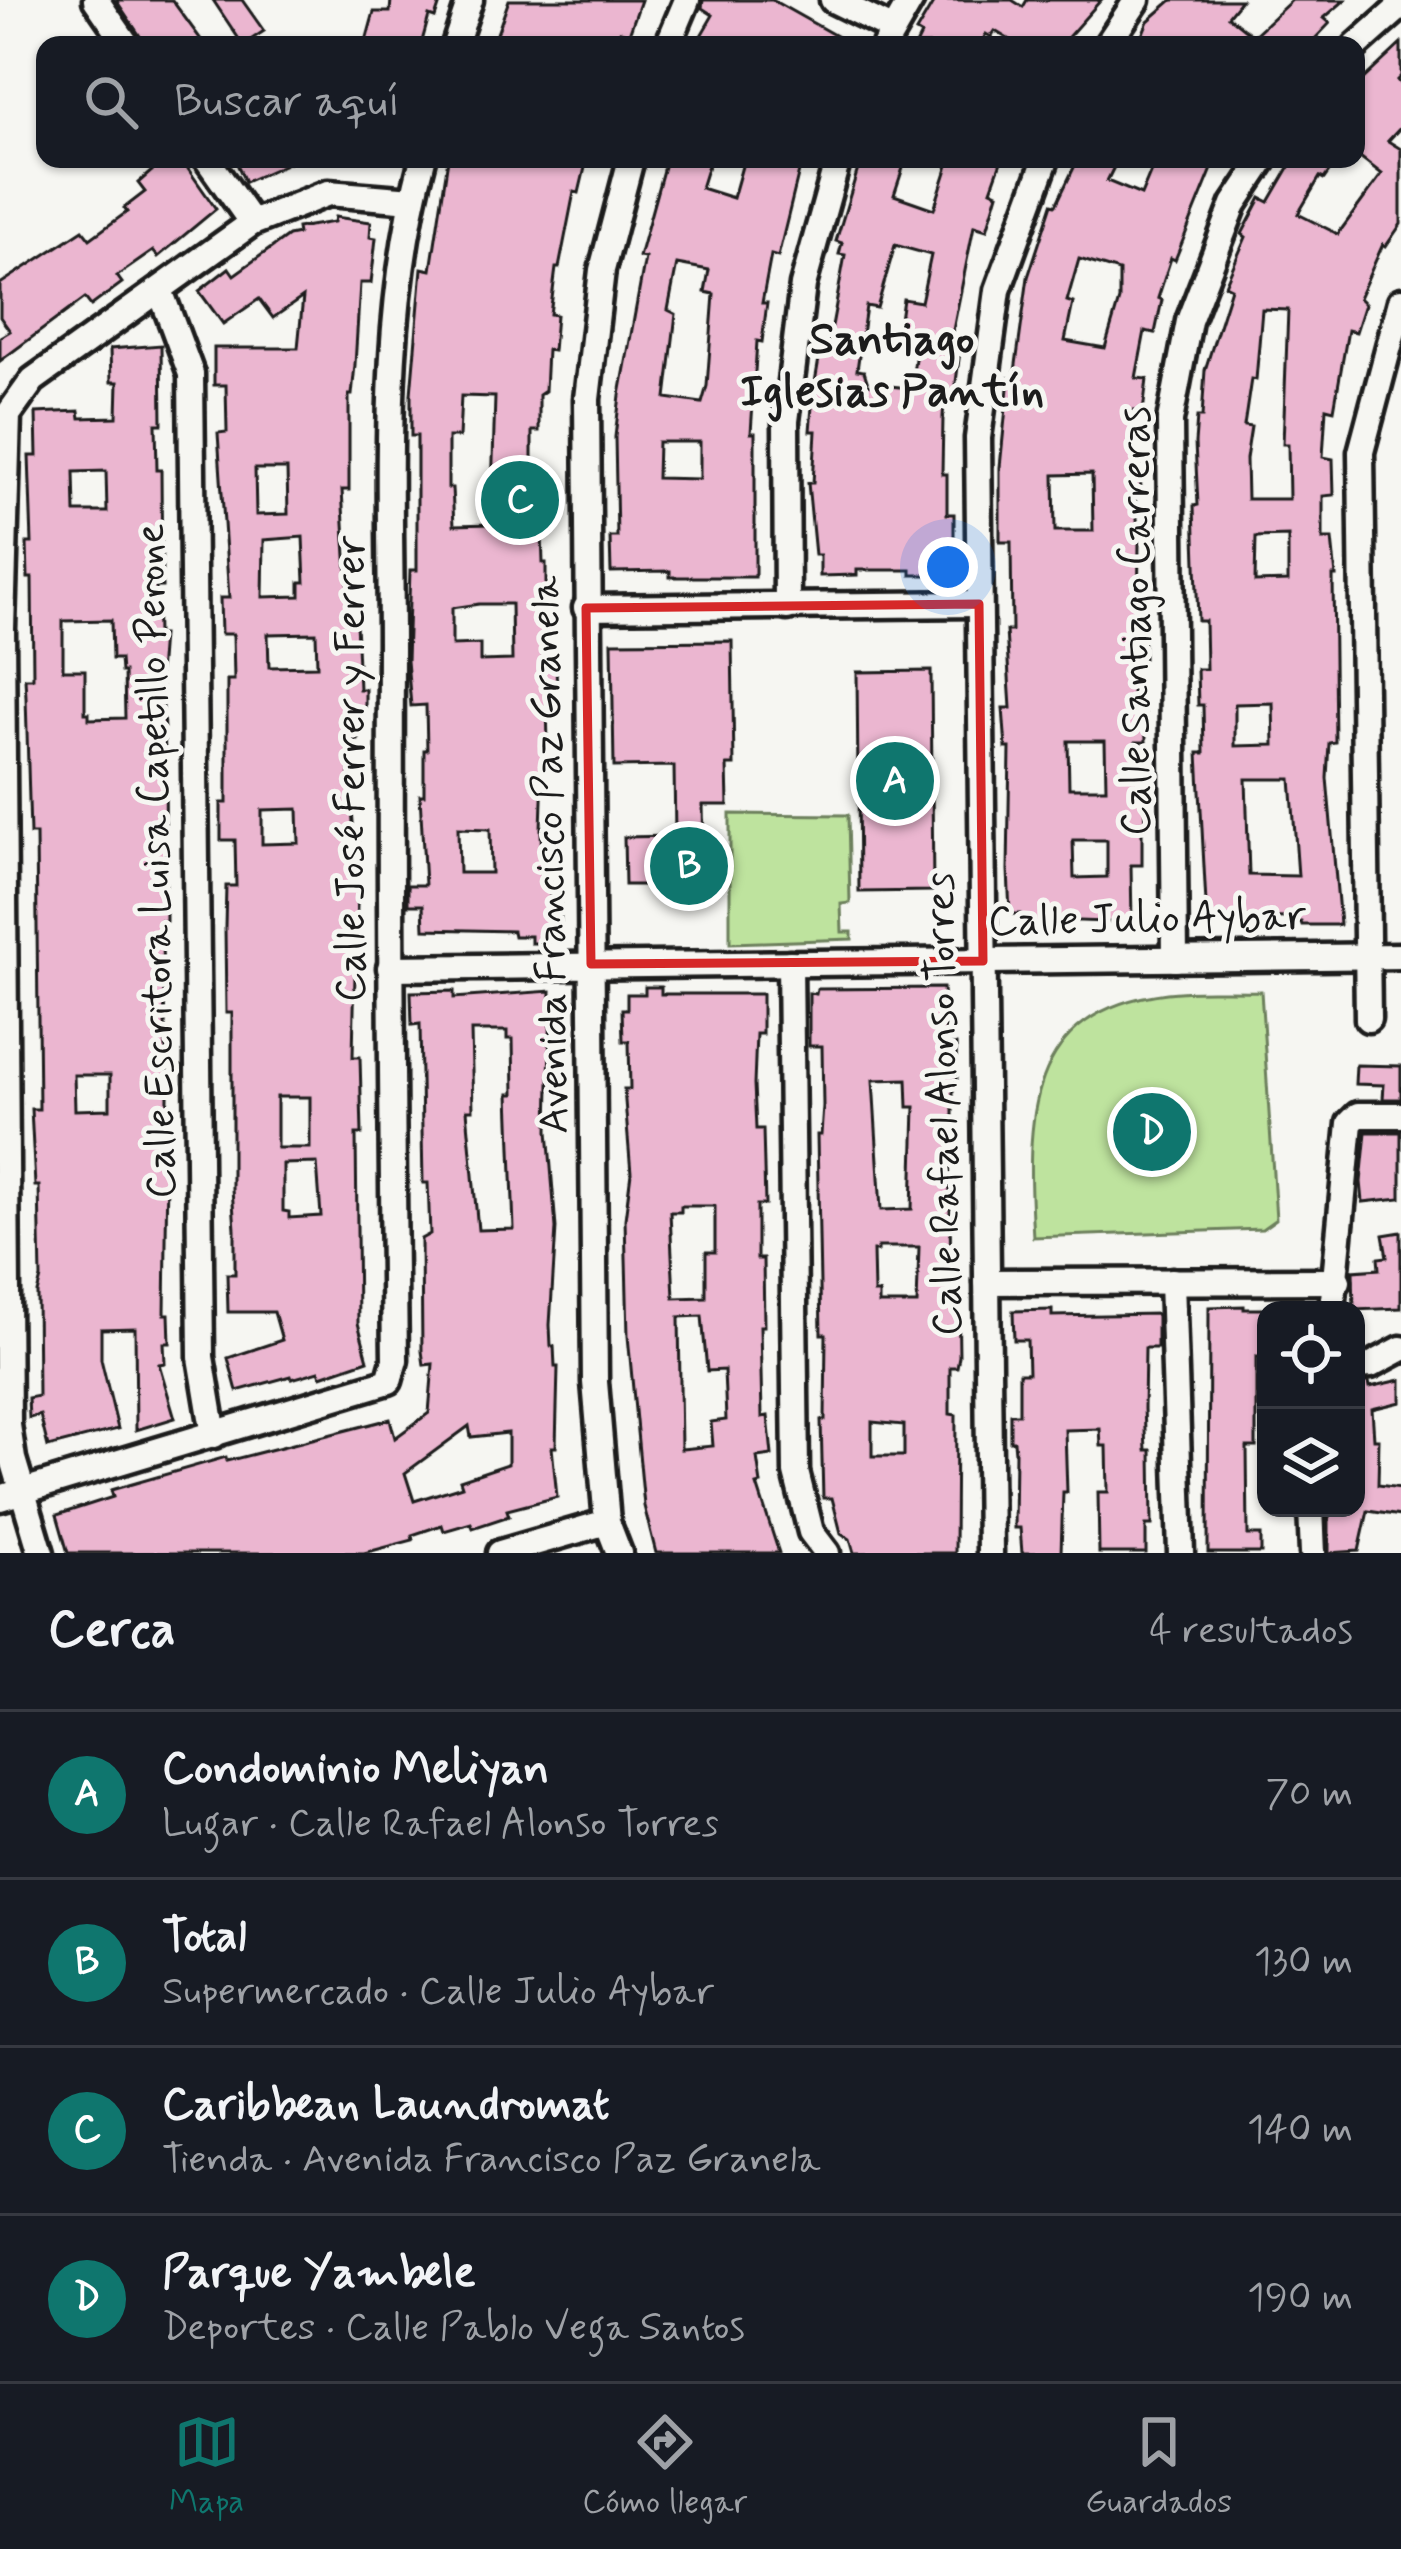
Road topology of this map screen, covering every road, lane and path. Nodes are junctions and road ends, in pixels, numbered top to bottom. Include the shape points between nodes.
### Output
1 (96, 0) edge
2 (470, 0) edge
3 (687, 0) edge
4 (832, 0) edge
5 (911, 0) edge
6 (1137, 0) edge
7 (1401, 6) edge
8 (121, 36) edge
9 (458, 36) edge
10 (672, 36) edge
11 (886, 36) edge
12 (889, 36) edge
13 (1113, 36) edge
14 (1365, 38) edge
15 (213, 168) edge
16 (421, 168) edge
17 (629, 168) edge
18 (836, 168) edge
19 (1043, 168) edge
20 (1258, 168) edge
21 (412, 200) junction
22 (252, 223) junction
23 (160, 290) junction
24 (1401, 301) edge
25 (979, 604) junction
26 (787, 607) junction
27 (586, 608) junction
28 (1, 629) edge
29 (1367, 956) junction
30 (1401, 956) edge
31 (1175, 959) junction
32 (982, 961) junction
33 (790, 963) junction
34 (591, 964) junction
35 (390, 968) junction
36 (1368, 1019) dead end
37 (1401, 1115) edge
38 (1172, 1281) junction
39 (1338, 1281) junction
40 (987, 1282) junction
41 (1334, 1301) edge
42 (1401, 1349) edge
43 (1365, 1365) edge
44 (214, 1435) junction
45 (11, 1495) edge
46 (1311, 1517) edge
47 (608, 1522) junction
48 (41, 1553) edge
49 (500, 1553) edge
50 (619, 1553) edge
51 (827, 1553) edge
52 (990, 1553) edge
53 (1180, 1553) edge
54 (1313, 1553) edge

1 - 8 street
2 - 9 street
3 - 10 street
4 - 11 street
5 - 12 street
6 - 13 street
7 - 14 street
15 - 22 street
16 - 21 street, Calle José Ferrer y Ferrer
17 - 27 street, Avenida Francisco Paz Granela via 602,270 587,400
18 - 26 street via 803,285 786,421
19 - 25 street, Calle Rafael Alonso Torres via 998,290 978,438
20 - 31 street, Calle Santiago Carreras via 1234,204 1189,321 1170,421
21 - 22 street via 328,193
21 - 35 street, Calle José Ferrer y Ferrer via 391,342
22 - 23 street
23 - 28 street via 33,380 8,415
23 - 44 street, Calle Escritora Luisa Capetillo Perone via 191,374 201,1357
24 - 29 street via 1361,452
25 - 26 street
25 - 32 street, Calle Rafael Alonso Torres
26 - 27 street
27 - 34 street, Avenida Francisco Paz Granela
28 - 45 street
29 - 30 street, Calle Julio Aybar
29 - 31 street, Calle Julio Aybar
29 - 36 street
31 - 32 street, Calle Julio Aybar
32 - 33 street, Calle Julio Aybar
32 - 40 street, Calle Rafael Alonso Torres
33 - 34 street, Calle Julio Aybar
33 - 51 street via 796,1472 811,1532
34 - 35 street, Calle Julio Aybar
34 - 47 street, Avenida Francisco Paz Granela via 595,1382
35 - 44 street, Calle José Ferrer y Ferrer via 389,1381
37 - 39 street via 1358,1115 1350,1123
38 - 39 street
38 - 40 street
38 - 53 street
39 - 41 street
40 - 52 street, Calle Rafael Alonso Torres
42 - 43 street
44 - 45 street
45 - 48 street
46 - 54 street
47 - 49 street
47 - 50 street, Avenida Francisco Paz Granela

